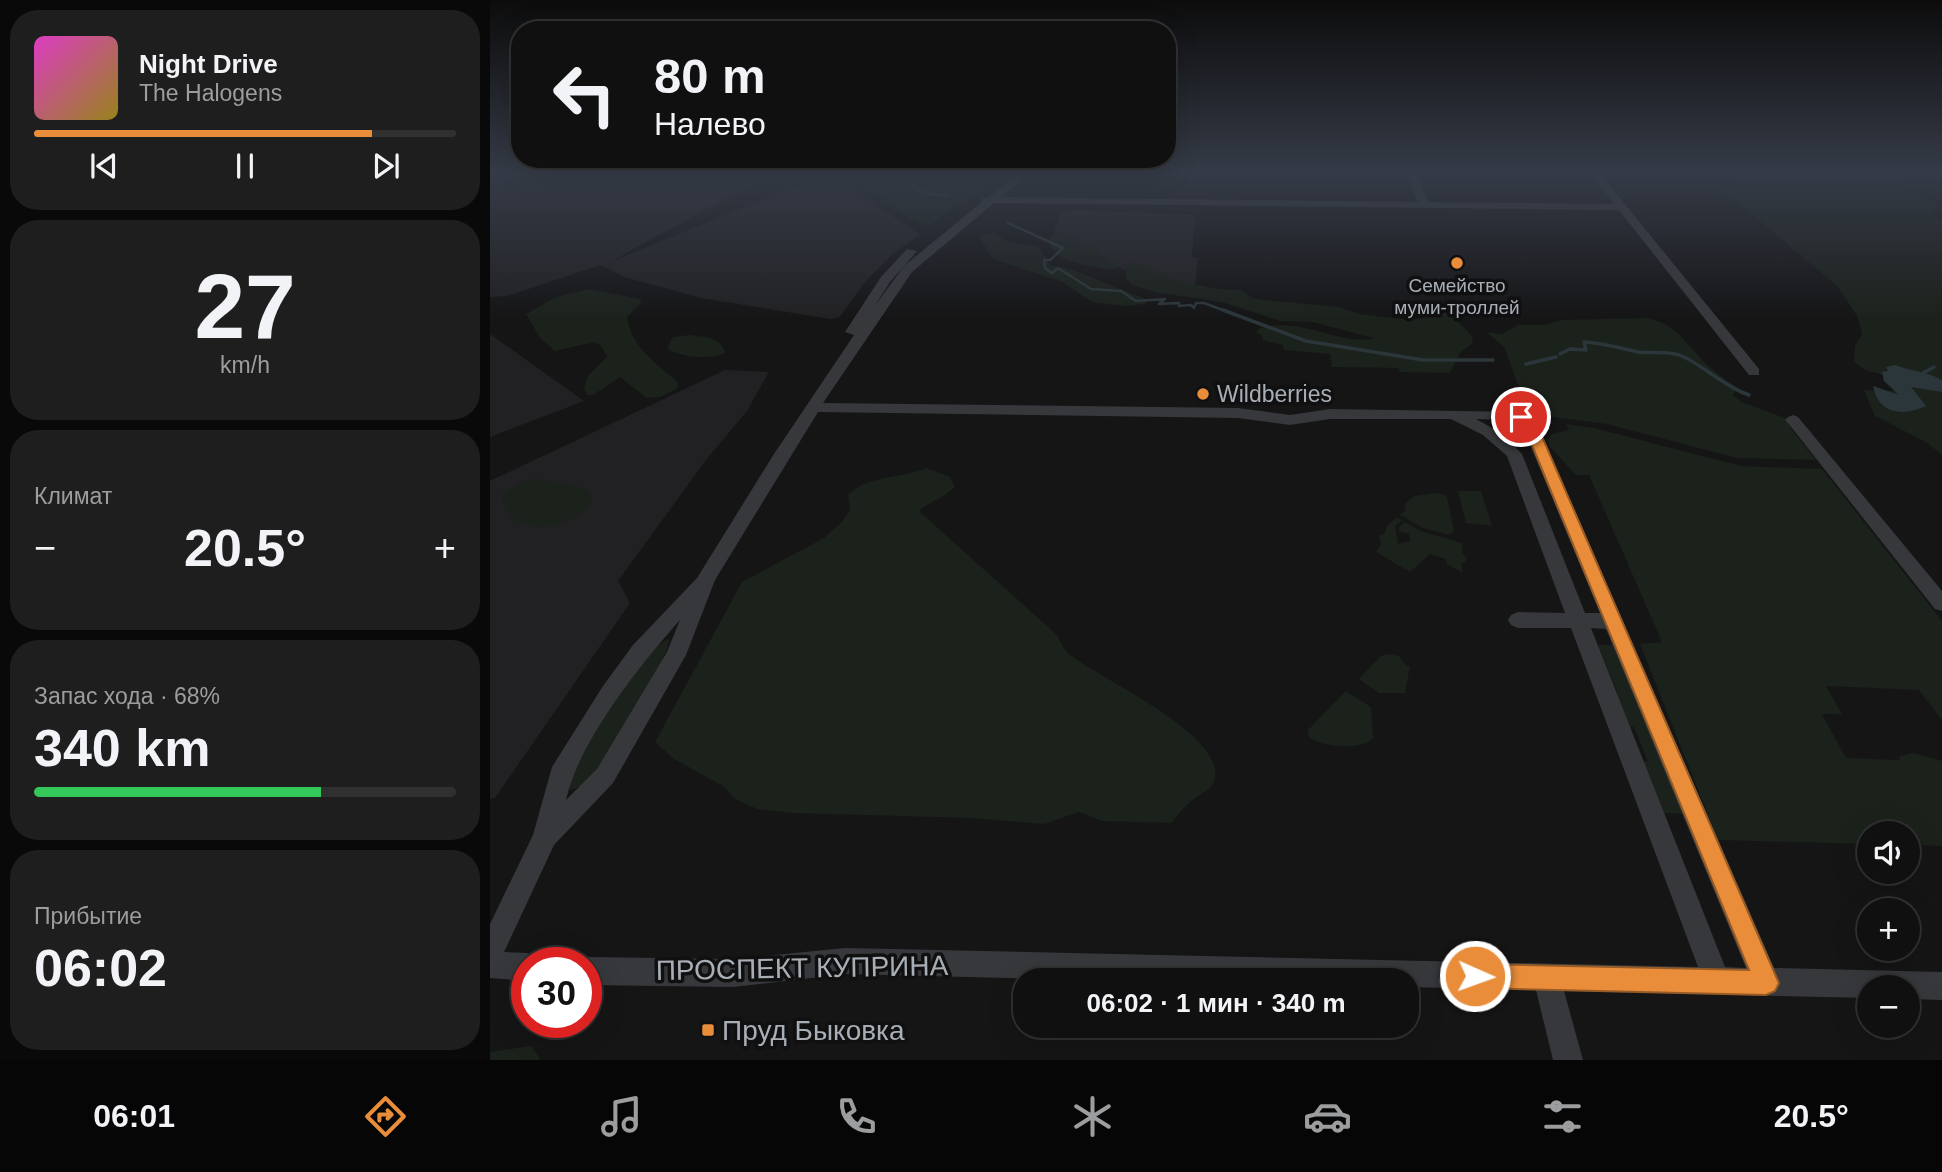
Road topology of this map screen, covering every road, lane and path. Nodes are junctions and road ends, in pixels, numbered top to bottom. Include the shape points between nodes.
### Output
1 (953, 220) edge
2 (1633, 220) edge
3 (1754, 372) dead end
4 (813, 407) junction
5 (1448, 415) junction
6 (1793, 420) dead end
7 (706, 579) junction
8 (1942, 604) edge
9 (1518, 620) dead end
10 (1578, 621) junction
11 (1613, 621) junction
12 (545, 837) junction
13 (490, 953) edge
14 (490, 965) edge
15 (511, 966) edge
16 (602, 971) edge
17 (1547, 978) junction
18 (1717, 982) junction
19 (1766, 983) junction
20 (1942, 986) edge
21 (1568, 1060) edge

1 - 4 street via 893,267 841,349 843,360
2 - 3 street
4 - 5 street via 1238,413 1290,420 1331,414
4 - 7 street
5 - 10 street via 1479,427 1514,454
5 - 11 street via 1517,415 1527,424
6 - 8 street
7 - 12 street via 676,655 605,776
7 - 12 street via 610,692 560,774
9 - 10 street
10 - 11 street
10 - 18 street
11 - 19 street
12 - 13 street
14 - 15 street
16 - 17 street, ПРОСПЕКТ КУПРИНА via 733,973 845,961
17 - 18 street, ПРОСПЕКТ КУПРИНА
17 - 21 street
18 - 19 street, ПРОСПЕКТ КУПРИНА
19 - 20 street, ПРОСПЕКТ КУПРИНА

